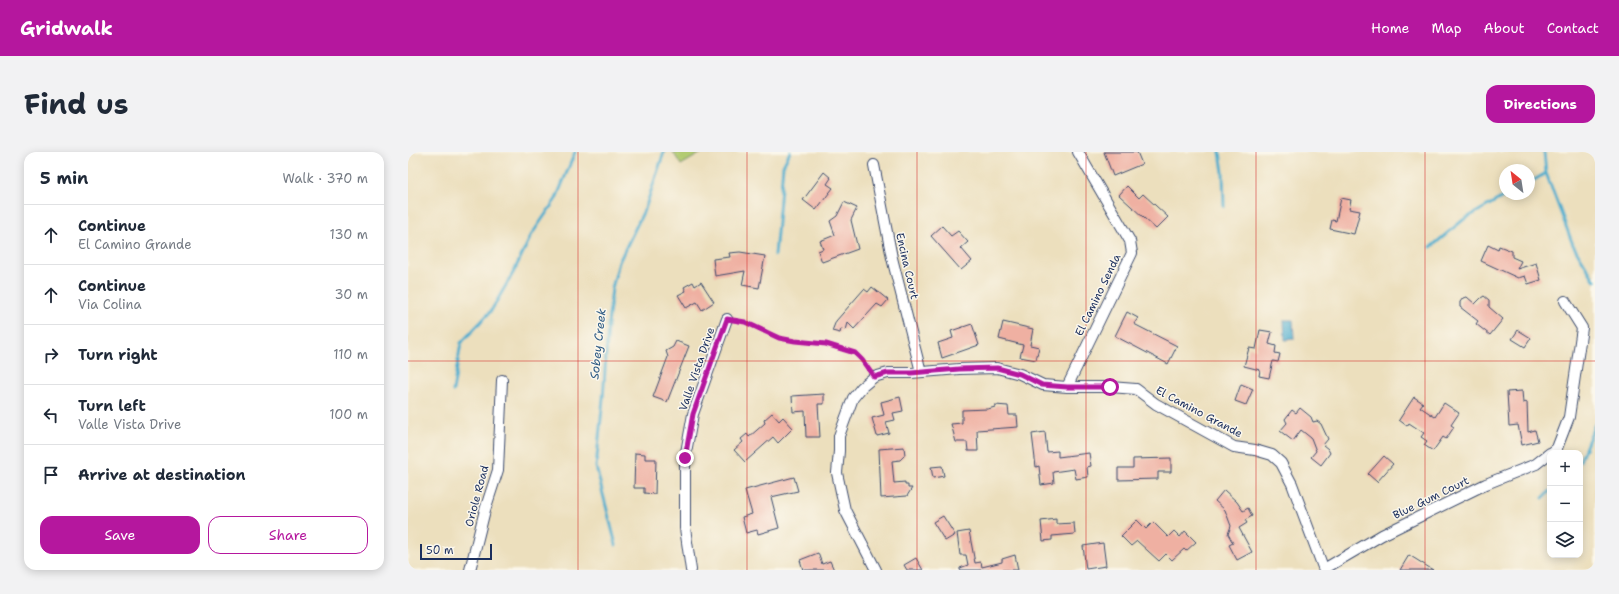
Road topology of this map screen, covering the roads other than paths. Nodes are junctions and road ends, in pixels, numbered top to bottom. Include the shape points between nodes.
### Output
1 (1078, 152) edge
2 (874, 166) dead end
3 (1565, 301) dead end
4 (727, 319) road end
5 (921, 372) junction
6 (502, 380) dead end
7 (1067, 387) junction
8 (1554, 450) edge
9 (1547, 455) edge
10 (1324, 569) edge
11 (470, 570) edge
12 (691, 570) edge
13 (876, 570) edge

1 - 7 street, El Camino Senda via 1130,241 1132,253
2 - 5 street, Encina Court via 892,258
3 - 8 street, Blue Gum Court via 1582,328 1568,418
4 - 12 street, Valle Vista Drive via 693,414 685,458 685,528
5 - 7 street, El Camino Grande via 997,368 1020,374 1042,385
5 - 13 street, El Camino Grande via 888,373 874,377 853,398 839,436 837,473 845,510
6 - 11 street, Oriole Road via 498,470
7 - 10 street, El Camino Grande via 1136,389 1156,404 1234,448 1272,455 1281,463 1292,484
9 - 10 street, Blue Gum Court via 1536,464 1486,484 1382,535

